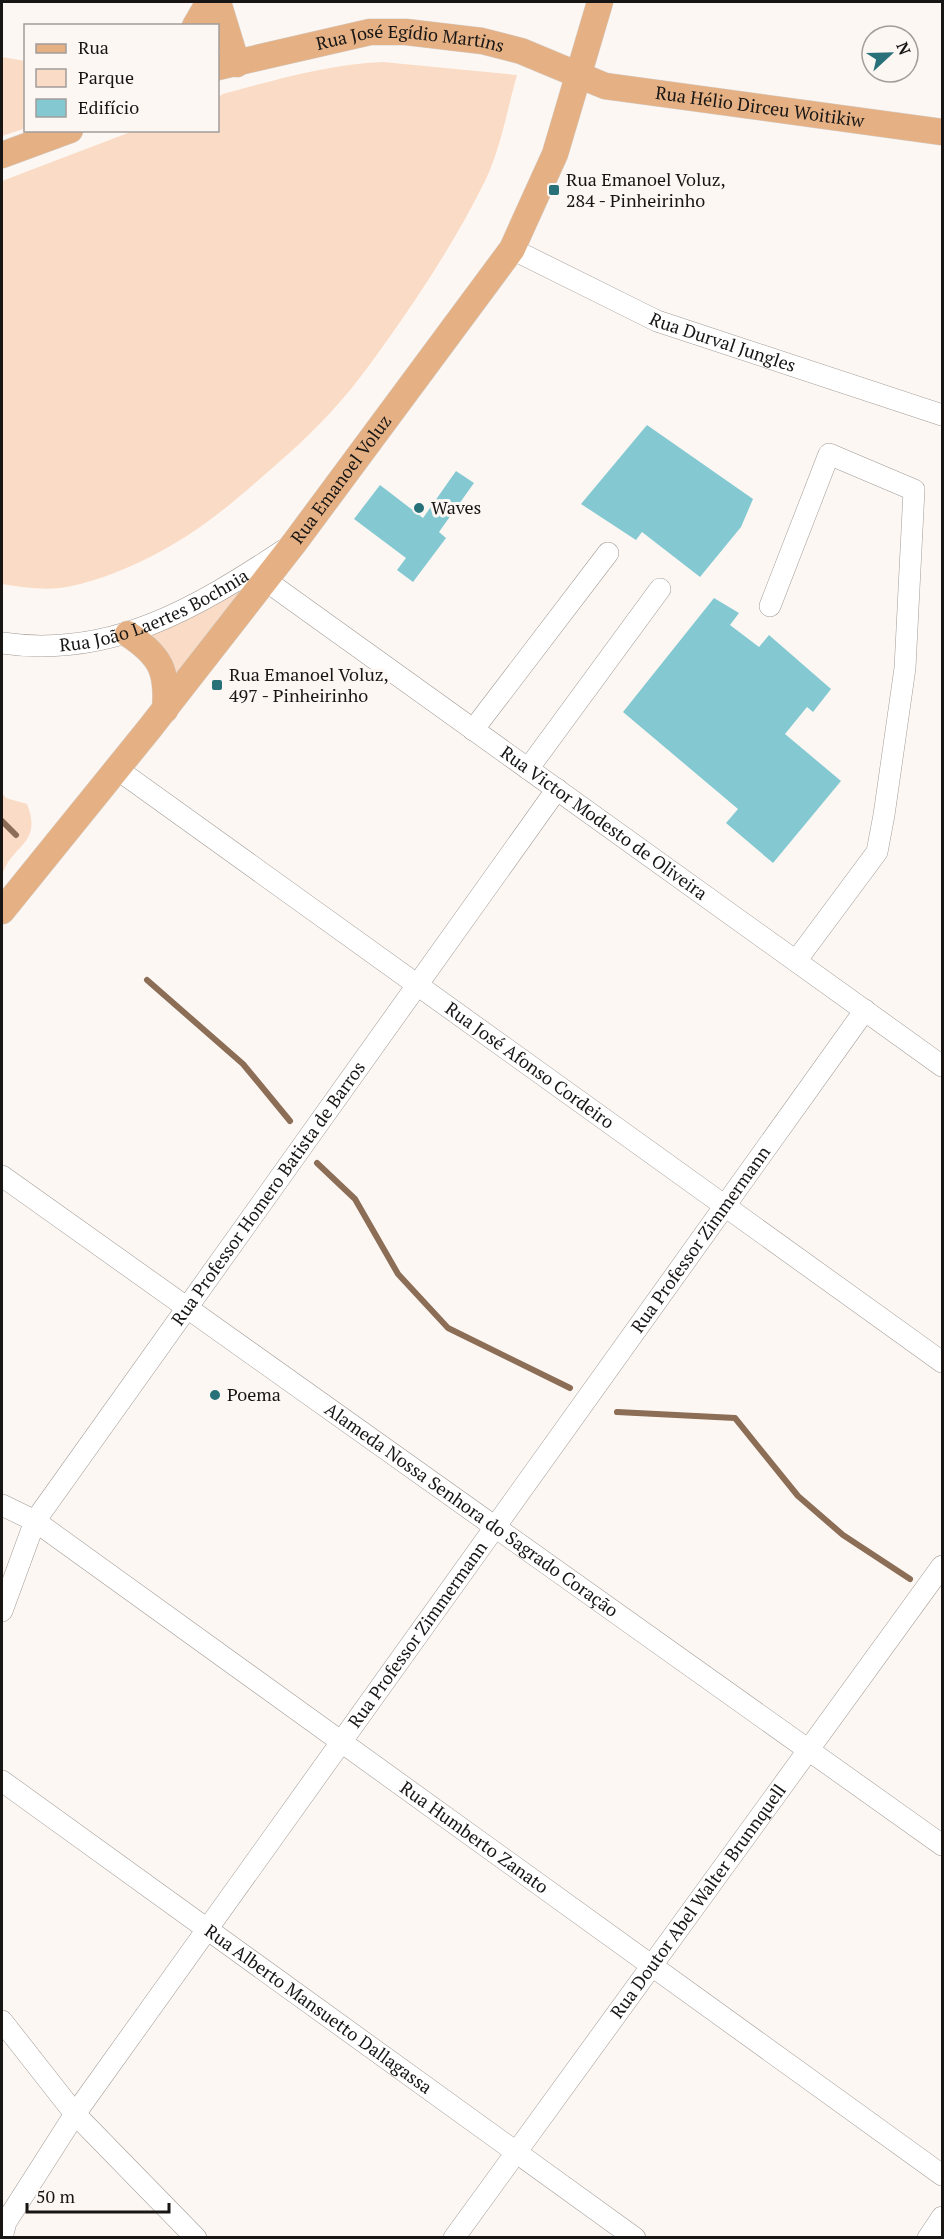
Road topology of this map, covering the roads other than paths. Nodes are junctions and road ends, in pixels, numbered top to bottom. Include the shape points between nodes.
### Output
1 (209, 2) edge
2 (218, 2) edge
3 (600, 2) edge
4 (196, 24) edge
5 (227, 65) edge
6 (579, 76) junction
7 (65, 132) edge
8 (942, 132) edge
9 (2, 155) edge
10 (512, 249) junction
11 (942, 415) edge
12 (295, 542) junction
13 (608, 553) dead end
14 (265, 580) junction
15 (660, 589) dead end
16 (770, 606) dead end
17 (128, 634) junction
18 (2, 643) edge
19 (165, 710) junction
20 (473, 730) junction
21 (117, 769) junction
22 (528, 769) junction
23 (557, 789) junction
24 (2, 911) edge
25 (796, 961) junction
26 (417, 985) junction
27 (865, 1010) junction
28 (942, 1066) edge
29 (2, 1176) edge
30 (725, 1206) junction
31 (188, 1308) junction
32 (942, 1362) edge
33 (2, 1505) edge
34 (35, 1521) junction
35 (495, 1527) junction
36 (942, 1566) edge
37 (2, 1611) edge
38 (342, 1742) junction
39 (809, 1750) junction
40 (2, 1782) edge
41 (942, 1845) edge
42 (207, 1930) junction
43 (652, 1966) junction
44 (2, 2021) edge
45 (75, 2114) junction
46 (516, 2152) junction
47 (942, 2175) edge
48 (942, 2217) edge
49 (3, 2226) edge
50 (196, 2238) edge
51 (454, 2238) edge
52 (634, 2238) edge
53 (928, 2238) edge

1 - 4 main road
2 - 5 main road, Rua José Egídio Martins
3 - 6 main road, Rua Emanoel Voluz
5 - 6 main road, Rua José Egídio Martins via 370,32 406,32 482,41 521,51
6 - 8 main road, Rua Hélio Dirceu Woitikiw via 605,86
6 - 10 main road, Rua Emanoel Voluz via 555,154
7 - 9 main road
10 - 11 street, Rua Durval Jungles via 657,321
10 - 12 main road, Rua Emanoel Voluz
12 - 14 main road, Rua Emanoel Voluz
12 - 17 street, Rua João Laertes Bochnia via 189,609
13 - 20 street
14 - 19 main road, Rua Emanoel Voluz
14 - 20 street, Rua Victor Modesto de Oliveira
15 - 22 street
16 - 25 street via 829,454 914,490 905,668 877,852
17 - 18 street, Rua João Laertes Bochnia via 61,646
17 - 19 main road via 147,646 160,665 166,687
19 - 21 main road, Rua Emanoel Voluz
20 - 22 street, Rua Victor Modesto de Oliveira
21 - 24 main road, Rua Emanoel Voluz
21 - 26 street, Rua José Afonso Cordeiro
22 - 23 street, Rua Victor Modesto de Oliveira
23 - 25 street, Rua Victor Modesto de Oliveira
23 - 26 street, Rua Professor Homero Batista de Barros
25 - 27 street, Rua Victor Modesto de Oliveira
26 - 30 street, Rua José Afonso Cordeiro
26 - 31 street, Rua Professor Homero Batista de Barros
27 - 28 street, Rua Victor Modesto de Oliveira
27 - 30 street, Rua Professor Zimmermann
29 - 31 street, Alameda Nossa Senhora do Sagrado Coração
30 - 32 street, Rua José Afonso Cordeiro
30 - 35 street, Rua Professor Zimmermann
31 - 34 street, Rua Professor Homero Batista de Barros
31 - 35 street, Alameda Nossa Senhora do Sagrado Coração
33 - 34 street, Rua Humberto Zanato
34 - 37 street, Rua Professor Homero Batista de Barros
34 - 38 street, Rua Humberto Zanato
35 - 38 street, Rua Professor Zimmermann
35 - 39 street, Alameda Nossa Senhora do Sagrado Coração
36 - 39 street, Rua Doutor Abel Walter Brunnquell
38 - 42 street, Rua Professor Zimmermann
38 - 43 street, Rua Humberto Zanato
39 - 41 street, Alameda Nossa Senhora do Sagrado Coração
39 - 43 street, Rua Doutor Abel Walter Brunnquell
40 - 42 street, Rua Alberto Mansuetto Dallagassa
42 - 45 street, Rua Professor Zimmermann
42 - 46 street, Rua Alberto Mansuetto Dallagassa
43 - 46 street, Rua Doutor Abel Walter Brunnquell
43 - 47 street, Rua Humberto Zanato
44 - 45 street
45 - 49 street, Rua Professor Zimmermann
45 - 50 street
46 - 51 street, Rua Doutor Abel Walter Brunnquell
46 - 52 street, Rua Alberto Mansuetto Dallagassa
48 - 53 street

